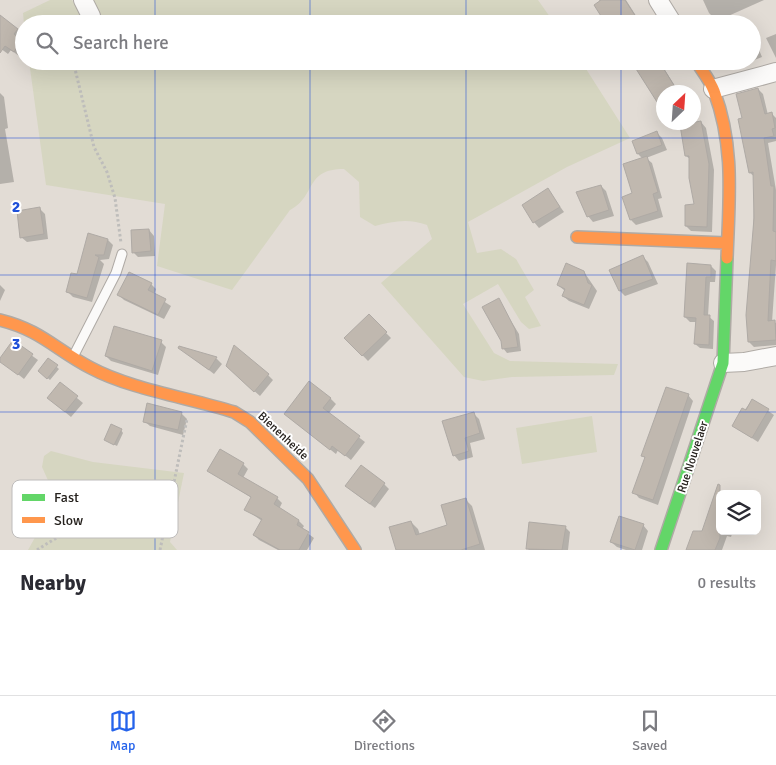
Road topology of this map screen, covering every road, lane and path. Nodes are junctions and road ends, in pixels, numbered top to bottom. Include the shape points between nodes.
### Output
1 (83, 0) edge
2 (658, 0) edge
3 (90, 15) edge
4 (667, 15) edge
5 (75, 70) edge
6 (701, 70) edge
7 (776, 72) edge
8 (712, 89) junction
9 (576, 237) dead end
10 (726, 243) junction
11 (122, 254) joint
12 (0, 320) edge
13 (776, 356) edge
14 (73, 358) junction
15 (723, 363) junction
16 (192, 399) junction
17 (175, 480) edge
18 (55, 538) edge
19 (37, 550) edge
20 (355, 550) edge
21 (661, 550) edge

1 - 3 street
2 - 4 street
5 - 11 path via 94,148 107,172 115,198
6 - 8 street, Rue Nouvelaer
7 - 8 street
8 - 10 street, Rue Nouvelaer via 724,123 730,158
9 - 10 street
10 - 15 street, Rue Nouvelaer
11 - 14 lane via 116,273
12 - 14 street, Bienenheide via 36,332
13 - 15 street
14 - 16 street, Bienenheide via 113,378
15 - 21 street, Rue Nouvelaer
16 - 17 path
16 - 20 street, Bienenheide via 234,412 250,422 308,479
18 - 19 path

